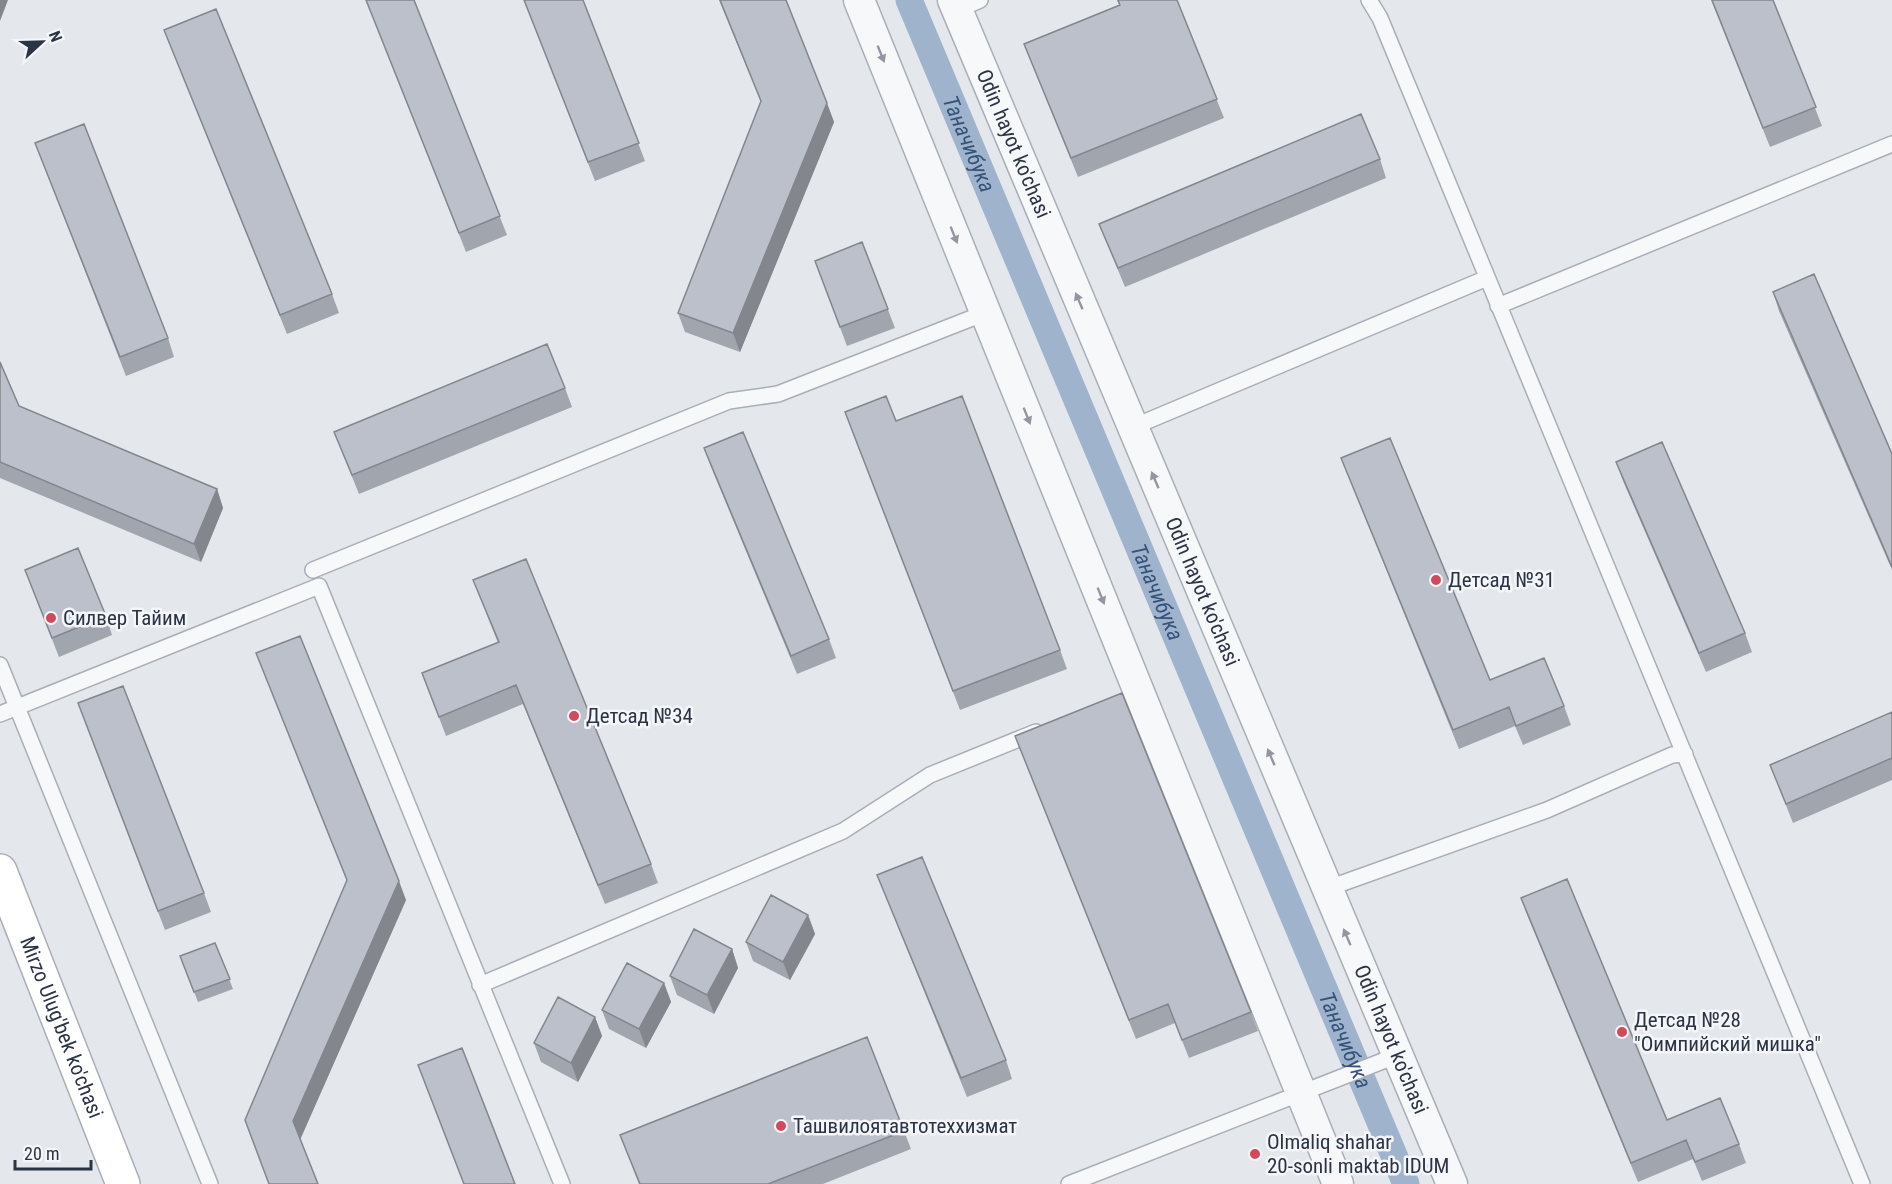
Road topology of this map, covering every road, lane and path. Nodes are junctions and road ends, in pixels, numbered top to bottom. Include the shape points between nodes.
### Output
1 (859, 0) edge
2 (1369, 0) edge
3 (964, 3) edge
4 (1892, 144) edge
5 (1487, 278) junction
6 (1498, 306) junction
7 (986, 313) junction
8 (1133, 427) junction
9 (313, 570) dead end
10 (0, 665) edge
11 (17, 707) junction
12 (0, 714) edge
13 (1051, 726) edge
14 (1685, 754) junction
15 (0, 872) edge
16 (1326, 890) junction
17 (480, 985) junction
18 (1391, 1058) junction
19 (1300, 1093) junction
20 (123, 1184) edge
21 (210, 1184) edge
22 (562, 1184) edge
23 (1069, 1184) edge
24 (1338, 1184) edge
25 (1452, 1184) edge
26 (1862, 1184) edge

1 -> 7 street
2 - 5 lane via 1380,18
8 -> 3 street, Odin hayot ko'chasi
4 - 6 lane
5 - 6 lane
5 - 8 lane
6 - 14 lane
7 - 9 lane via 778,394 729,401
7 -> 19 street via 1133,692
16 -> 8 street, Odin hayot ko'chasi
10 - 11 lane
11 - 12 lane
11 - 17 lane via 319,586
11 - 21 lane
13 - 17 lane via 930,775 843,831
14 - 16 lane via 1672,755 1547,810
14 - 26 lane
15 - 20 main road, Mirzo Ulug'bek ko'chasi
18 -> 16 street, Odin hayot ko'chasi
17 - 22 lane
18 - 19 lane
18 - 25 street, Odin hayot ko'chasi
19 - 23 lane
19 - 24 street

